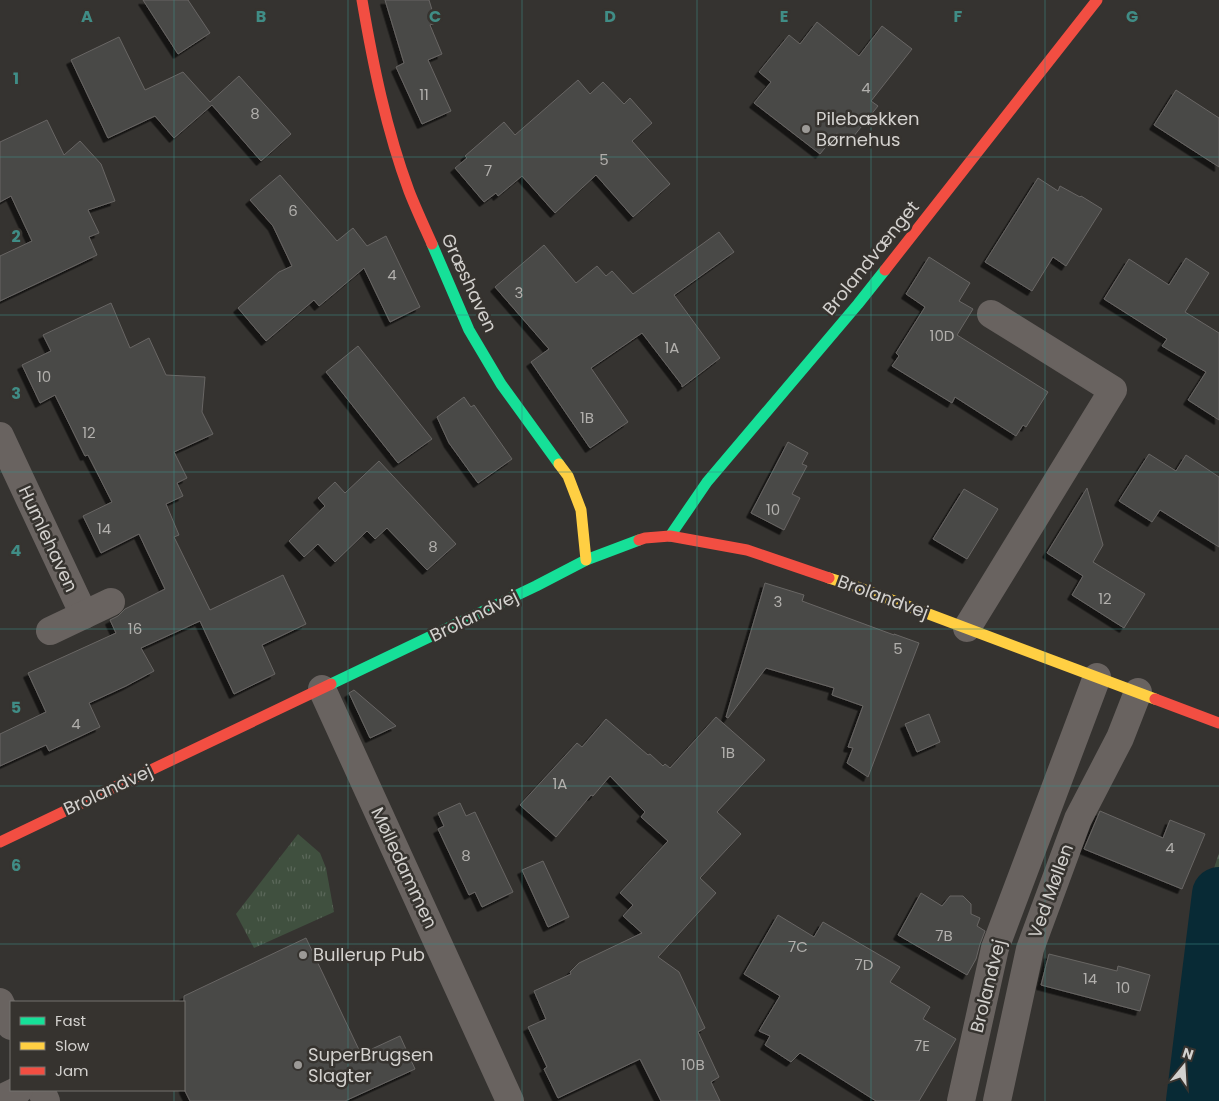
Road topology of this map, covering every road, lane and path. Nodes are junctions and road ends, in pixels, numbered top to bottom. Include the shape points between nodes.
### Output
1 (362, 0) edge
2 (1097, 0) edge
3 (991, 314) dead end
4 (0, 436) edge
5 (670, 536) junction
6 (586, 560) junction
7 (111, 602) dead end
8 (84, 615) junction
9 (967, 628) junction
10 (50, 631) dead end
11 (1097, 676) junction
12 (322, 689) junction
13 (1138, 692) junction
14 (1219, 723) edge
15 (0, 842) edge
16 (0, 1002) edge
17 (10, 1024) edge
18 (17, 1091) edge
19 (0, 1099) edge
20 (510, 1101) edge
21 (961, 1101) edge
22 (997, 1101) edge

1 - 6 street, Græshaven via 373,62 409,191 469,330 501,384 568,476 581,510
2 - 5 street, Brolandvænget via 858,304 707,482
3 - 9 street via 1113,390
4 - 8 street, Humlehaven
5 - 6 street, Brolandvej via 644,538
5 - 9 street, Brolandvej via 747,550
6 - 12 street, Brolandvej
7 - 8 street
8 - 10 street
9 - 11 street, Brolandvej
11 - 13 street, Brolandvej
11 - 21 street, Brolandvej via 995,948
12 - 15 street, Brolandvej
12 - 20 street, Mølledammen
13 - 14 street, Brolandvej
13 - 22 street, Ved Møllen via 1120,738 1078,819 1030,949
16 - 17 street
18 - 19 street

